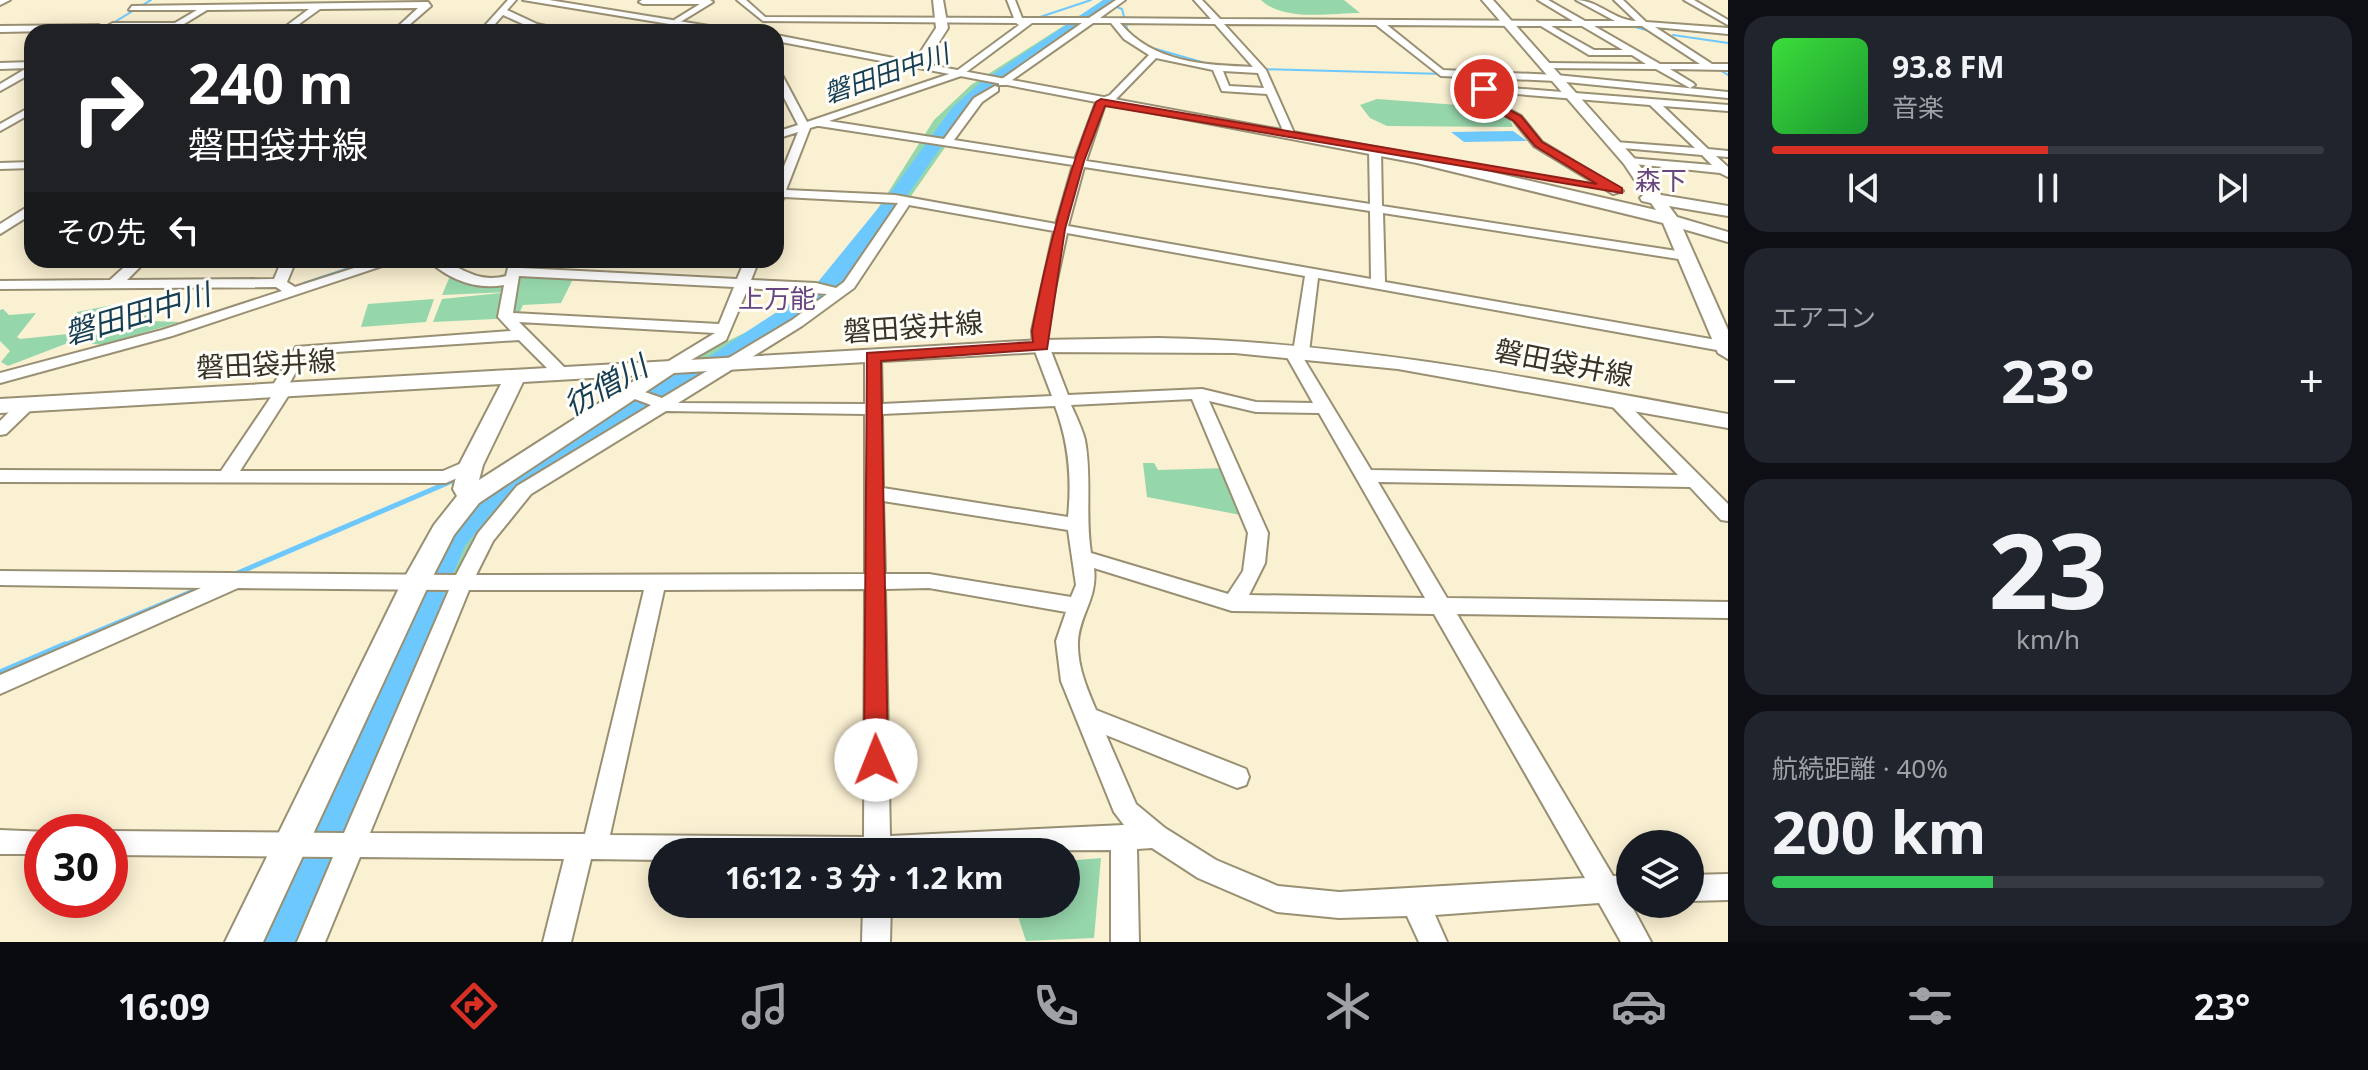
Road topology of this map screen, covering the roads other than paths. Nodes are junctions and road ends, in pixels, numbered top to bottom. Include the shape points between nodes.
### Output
1 (6, 0) edge
2 (154, 0) edge
3 (220, 0) edge
4 (327, 0) edge
5 (512, 0) edge
6 (528, 0) edge
7 (741, 0) edge
8 (938, 0) edge
9 (1011, 0) edge
10 (1121, 0) edge
11 (1198, 0) edge
12 (1487, 0) edge
13 (1542, 0) edge
14 (1580, 0) edge
15 (1618, 0) edge
16 (1688, 0) edge
17 (643, 1) edge
18 (709, 1) edge
19 (0, 3) edge
20 (430, 3) edge
21 (317, 7) junction
22 (137, 8) edge
23 (207, 8) junction
24 (502, 11) junction
25 (197, 14) junction
26 (1712, 14) junction
27 (1728, 14) edge
28 (627, 15) junction
29 (677, 22) junction
30 (943, 23) junction
31 (1024, 23) junction
32 (1087, 23) junction
33 (1115, 23) junction
34 (1379, 23) junction
35 (1728, 23) edge
36 (110, 24) edge
37 (114, 24) edge
38 (179, 24) edge
39 (293, 24) edge
40 (405, 24) edge
41 (490, 24) edge
42 (531, 24) edge
43 (690, 24) edge
44 (1220, 24) junction
45 (1512, 24) junction
46 (1542, 24) junction
47 (1588, 24) junction
48 (1643, 24) junction
49 (1629, 25) junction
50 (0, 29) edge
51 (24, 29) edge
52 (1728, 31) edge
53 (784, 40) edge
54 (1631, 53) junction
55 (1155, 54) junction
56 (0, 66) edge
57 (917, 66) junction
58 (1217, 67) junction
59 (1653, 67) junction
60 (1710, 67) junction
61 (1728, 67) edge
62 (24, 69) edge
63 (1261, 70) junction
64 (1551, 72) junction
65 (958, 74) junction
66 (24, 75) edge
67 (1728, 78) edge
68 (999, 86) junction
69 (0, 90) edge
70 (784, 91) edge
71 (1269, 91) junction
72 (1703, 92) junction
73 (1728, 95) edge
74 (1573, 96) junction
75 (1101, 102) junction
76 (1654, 103) junction
77 (1728, 108) edge
78 (24, 114) edge
79 (819, 123) junction
80 (0, 128) edge
81 (805, 128) junction
82 (784, 134) edge
83 (1290, 135) junction
84 (947, 142) junction
85 (1615, 145) junction
86 (1375, 150) junction
87 (1705, 152) junction
88 (1728, 154) edge
89 (1078, 161) junction
90 (1629, 161) junction
91 (24, 165) edge
92 (0, 166) edge
93 (1468, 167) junction
94 (1727, 171) edge
95 (784, 178) edge
96 (1617, 191) junction
97 (784, 195) edge
98 (900, 200) junction
99 (1659, 201) junction
100 (1375, 207) junction
101 (1728, 211) edge
102 (24, 214) edge
103 (1670, 219) junction
104 (1058, 229) junction
105 (0, 230) edge
106 (1728, 237) edge
107 (1685, 256) junction
108 (131, 268) edge
109 (288, 268) edge
110 (361, 268) edge
111 (448, 268) edge
112 (749, 268) edge
113 (514, 270) edge
114 (1312, 274) junction
115 (114, 284) junction
116 (743, 284) junction
117 (0, 285) edge
118 (1378, 285) junction
119 (286, 287) junction
120 (838, 293) junction
121 (1709, 312) junction
122 (1728, 312) edge
123 (505, 317) junction
124 (725, 329) junction
125 (523, 335) junction
126 (1041, 346) junction
127 (1727, 349) edge
128 (1296, 351) junction
129 (873, 357) junction
130 (727, 364) junction
131 (678, 367) junction
132 (562, 374) junction
133 (515, 377) junction
134 (0, 378) edge
135 (281, 390) junction
136 (630, 392) junction
137 (1198, 394) junction
138 (1615, 400) junction
139 (1065, 403) junction
140 (27, 404) junction
141 (0, 406) edge
142 (659, 406) junction
143 (1324, 408) junction
144 (872, 409) junction
145 (1728, 421) edge
146 (0, 430) edge
147 (471, 465) junction
148 (0, 476) edge
149 (227, 476) junction
150 (1364, 476) junction
151 (1695, 481) junction
152 (873, 493) junction
153 (470, 497) junction
154 (1728, 515) edge
155 (1077, 525) junction
156 (1084, 558) junction
157 (0, 578) edge
158 (237, 580) junction
159 (656, 581) junction
160 (416, 582) junction
161 (874, 582) junction
162 (462, 583) junction
163 (1232, 603) junction
164 (1077, 606) junction
165 (1441, 608) junction
166 (1728, 610) edge
167 (0, 685) edge
168 (1088, 717) junction
169 (1237, 777) dead end
170 (1156, 836) junction
171 (877, 838) edge
172 (1124, 838) junction
173 (1080, 840) edge
174 (0, 842) edge
175 (24, 842) edge
176 (128, 843) edge
177 (352, 844) junction
178 (290, 845) junction
179 (588, 845) junction
180 (648, 846) edge
181 (1616, 886) edge
182 (1728, 887) edge
183 (1704, 888) edge
184 (1616, 889) edge
185 (1415, 902) junction
186 (877, 918) edge
187 (1628, 918) edge
188 (244, 942) edge
189 (311, 942) edge
190 (557, 942) edge
191 (876, 942) edge
192 (1125, 942) edge
193 (1433, 942) edge
194 (1637, 942) edge

1 - 19 street
2 - 22 street
3 - 23 street
4 - 21 street
5 - 24 street
6 - 28 main road
7 - 30 street via 763,19 862,15
8 - 30 main road
9 - 31 street
10 - 32 street
11 - 44 street
12 - 45 main road
13 - 47 street
14 - 49 street
15 - 48 street
16 - 26 street
17 - 18 street
17 - 28 street
18 - 29 street
20 - 21 street
20 - 40 street
21 - 23 street
21 - 39 street
22 - 23 street
22 - 25 street
22 - 36 street
22 - 37 street
23 - 25 street
24 - 41 street
24 - 42 street
25 - 38 street
26 - 27 street
26 - 35 street
28 - 29 main road
29 - 43 main road
30 - 31 street
30 - 57 main road
31 - 32 street
31 - 65 street
32 - 33 street
32 - 68 street
33 - 44 street
33 - 55 street via 1124,39
34 - 44 street
34 - 45 street
34 - 64 street via 1441,73
44 - 63 street
45 - 46 street
45 - 64 main road
46 - 47 street
46 - 54 street via 1592,53
47 - 49 street
47 - 54 street
48 - 49 street
48 - 52 street
48 - 60 street
50 - 51 street
53 - 57 main road
54 - 59 street
55 - 58 street
55 - 75 street via 1113,97
56 - 62 street
57 - 65 main road
58 - 63 street
58 - 71 street via 1225,89
59 - 60 street
59 - 64 street
59 - 72 street
60 - 61 street
60 - 67 street
63 - 71 street
64 - 72 street
64 - 74 main road
65 - 68 main road
65 - 79 street
66 - 69 street
68 - 75 main road
68 - 84 street via 978,100
70 - 81 street
71 - 83 street
72 - 73 street
74 - 76 street
74 - 85 main road
74 - 96 street via 1484,89 1495,106 1517,118 1538,144
75 - 83 main road
75 - 89 street
76 - 77 street
76 - 87 street
78 - 80 street
79 - 81 street
79 - 84 street
81 - 82 street
81 - 95 street
83 - 86 main road
84 - 89 street
85 - 87 street
85 - 90 main road
86 - 93 main road
86 - 100 street
87 - 88 street
87 - 94 street
89 - 100 street
89 - 104 street
90 - 94 street
90 - 99 main road
91 - 92 street
93 - 96 main road
93 - 103 main road
96 - 99 main road
97 - 98 street
98 - 104 street
98 - 120 street via 849,285
99 - 101 main road
99 - 103 main road
100 - 107 street
100 - 118 street
102 - 105 street
103 - 106 main road
103 - 107 main road
104 - 114 street
104 - 126 street via 1039,331
107 - 121 main road
108 - 115 street
109 - 119 street
110 - 119 street
111 - 113 street via 469,281 491,285
112 - 116 street
113 - 116 street
113 - 123 street
114 - 118 street
114 - 128 street
115 - 117 street
115 - 119 street
116 - 120 street
116 - 124 street
118 - 127 street
119 - 134 street via 167,333
120 - 130 street
121 - 122 street
121 - 127 main road
123 - 124 street
123 - 125 street
124 - 131 street
125 - 132 street
125 - 135 street via 301,350
126 - 128 main road, 磐田袋井線 via 1194,344
126 - 129 main road, 磐田袋井線
126 - 139 street
128 - 138 main road, 磐田袋井線 via 1444,369
128 - 143 street
129 - 130 main road, 磐田袋井線
129 - 144 street
130 - 131 main road, 磐田袋井線
130 - 142 street
131 - 132 main road, 磐田袋井線
131 - 136 main road
132 - 133 main road, 磐田袋井線
133 - 135 main road, 磐田袋井線
133 - 147 main road
135 - 140 main road, 磐田袋井線
135 - 149 street
136 - 142 street
136 - 153 main road
137 - 139 street
137 - 143 street via 1256,407
137 - 163 street via 1258,533 1252,580
138 - 145 main road, 磐田袋井線
138 - 151 street
139 - 144 street
139 - 155 street via 1076,439
140 - 141 main road, 磐田袋井線
140 - 146 street
142 - 144 street
142 - 162 street via 524,490 485,538
143 - 150 street
144 - 152 street
147 - 149 street via 446,477
147 - 153 main road via 465,489
148 - 149 street
150 - 151 street
150 - 165 street
151 - 154 street
152 - 155 street
152 - 161 street
153 - 160 main road via 443,531
155 - 156 street
156 - 163 street
156 - 164 street via 1086,585
157 - 158 street
158 - 160 street
158 - 167 street
159 - 161 street
159 - 162 street
159 - 179 street
160 - 162 street
160 - 178 main road
161 - 164 street via 929,581
161 - 171 street
162 - 177 street
163 - 165 street
164 - 168 street via 1067,641 1072,681
165 - 166 street
165 - 181 street
168 - 169 street
168 - 170 street via 1127,812
170 - 172 street
170 - 185 street via 1207,869 1277,899 1339,905
172 - 173 street
172 - 192 street
174 - 175 street
176 - 178 street
177 - 178 street
177 - 179 street
177 - 189 street
178 - 188 main road
179 - 180 street
179 - 190 street
182 - 183 street
184 - 185 street
185 - 193 street
186 - 191 street
187 - 194 street

